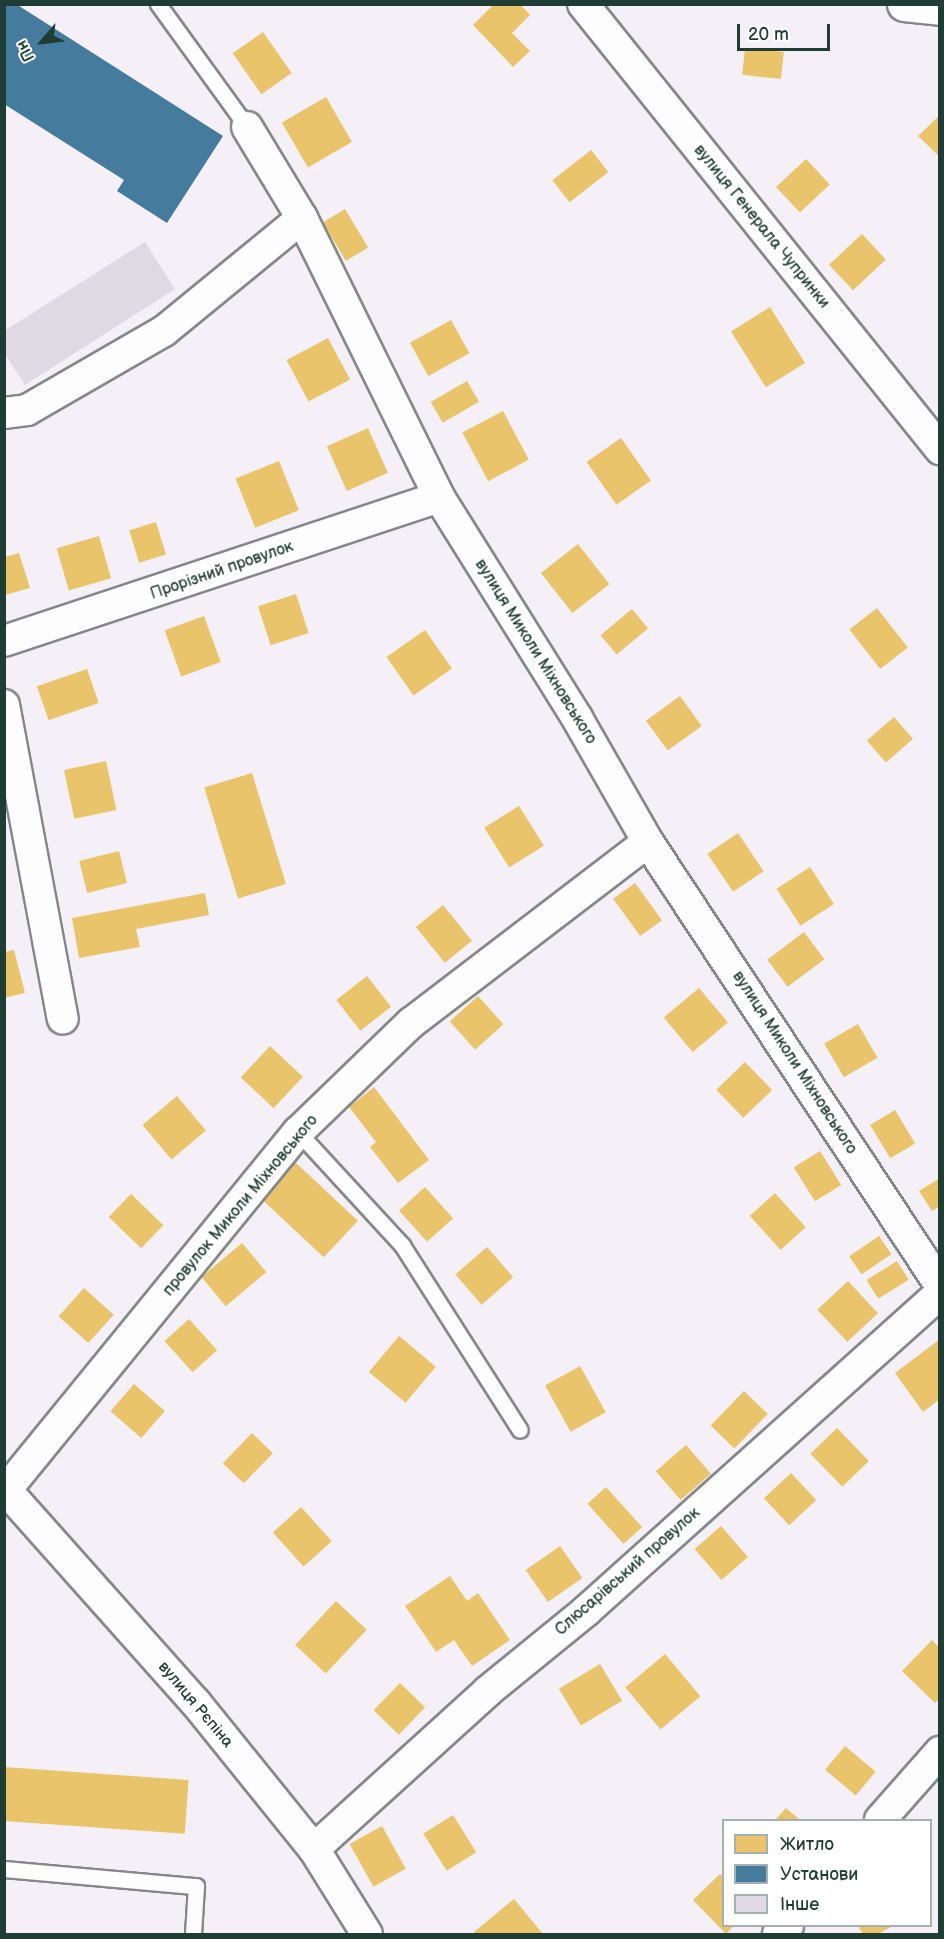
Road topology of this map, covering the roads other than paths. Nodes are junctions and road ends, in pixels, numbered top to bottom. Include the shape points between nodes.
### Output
1 (158, 4) edge
2 (583, 4) edge
3 (904, 4) edge
4 (939, 8) edge
5 (247, 127) joint
6 (302, 218) junction
7 (4, 412) edge
8 (939, 449) edge
9 (439, 497) junction
10 (4, 641) edge
11 (4, 705) edge
12 (648, 842) junction
13 (63, 1019) dead end
14 (298, 1132) junction
15 (939, 1285) edge
16 (939, 1293) edge
17 (520, 1430) dead end
18 (5, 1490) edge
19 (939, 1752) edge
20 (882, 1819) edge
21 (314, 1849) junction
22 (4, 1869) edge
23 (193, 1935) edge
24 (366, 1935) edge

1 - 5 lane, вулиця Миколи Міхновського
2 - 8 street, вулиця Генерала Чупринки
3 - 4 main road
5 - 6 street, вулиця Миколи Міхновського
6 - 7 street via 164,331 27,410
6 - 9 street, вулиця Миколи Міхновського
9 - 10 street, Прорізний провулок
9 - 12 street, вулиця Миколи Міхновського via 577,718
11 - 13 street
12 - 14 street, провулок Миколи Міхновського via 411,1023
12 - 15 street, вулиця Миколи Міхновського
14 - 17 lane via 402,1245
14 - 18 street, провулок Миколи Міхновського
16 - 21 street, Слюсарівський провулок
18 - 21 street, вулиця Рєпіна via 195,1704
19 - 20 street
21 - 24 street, вулиця Рєпіна
22 - 23 lane via 196,1886

